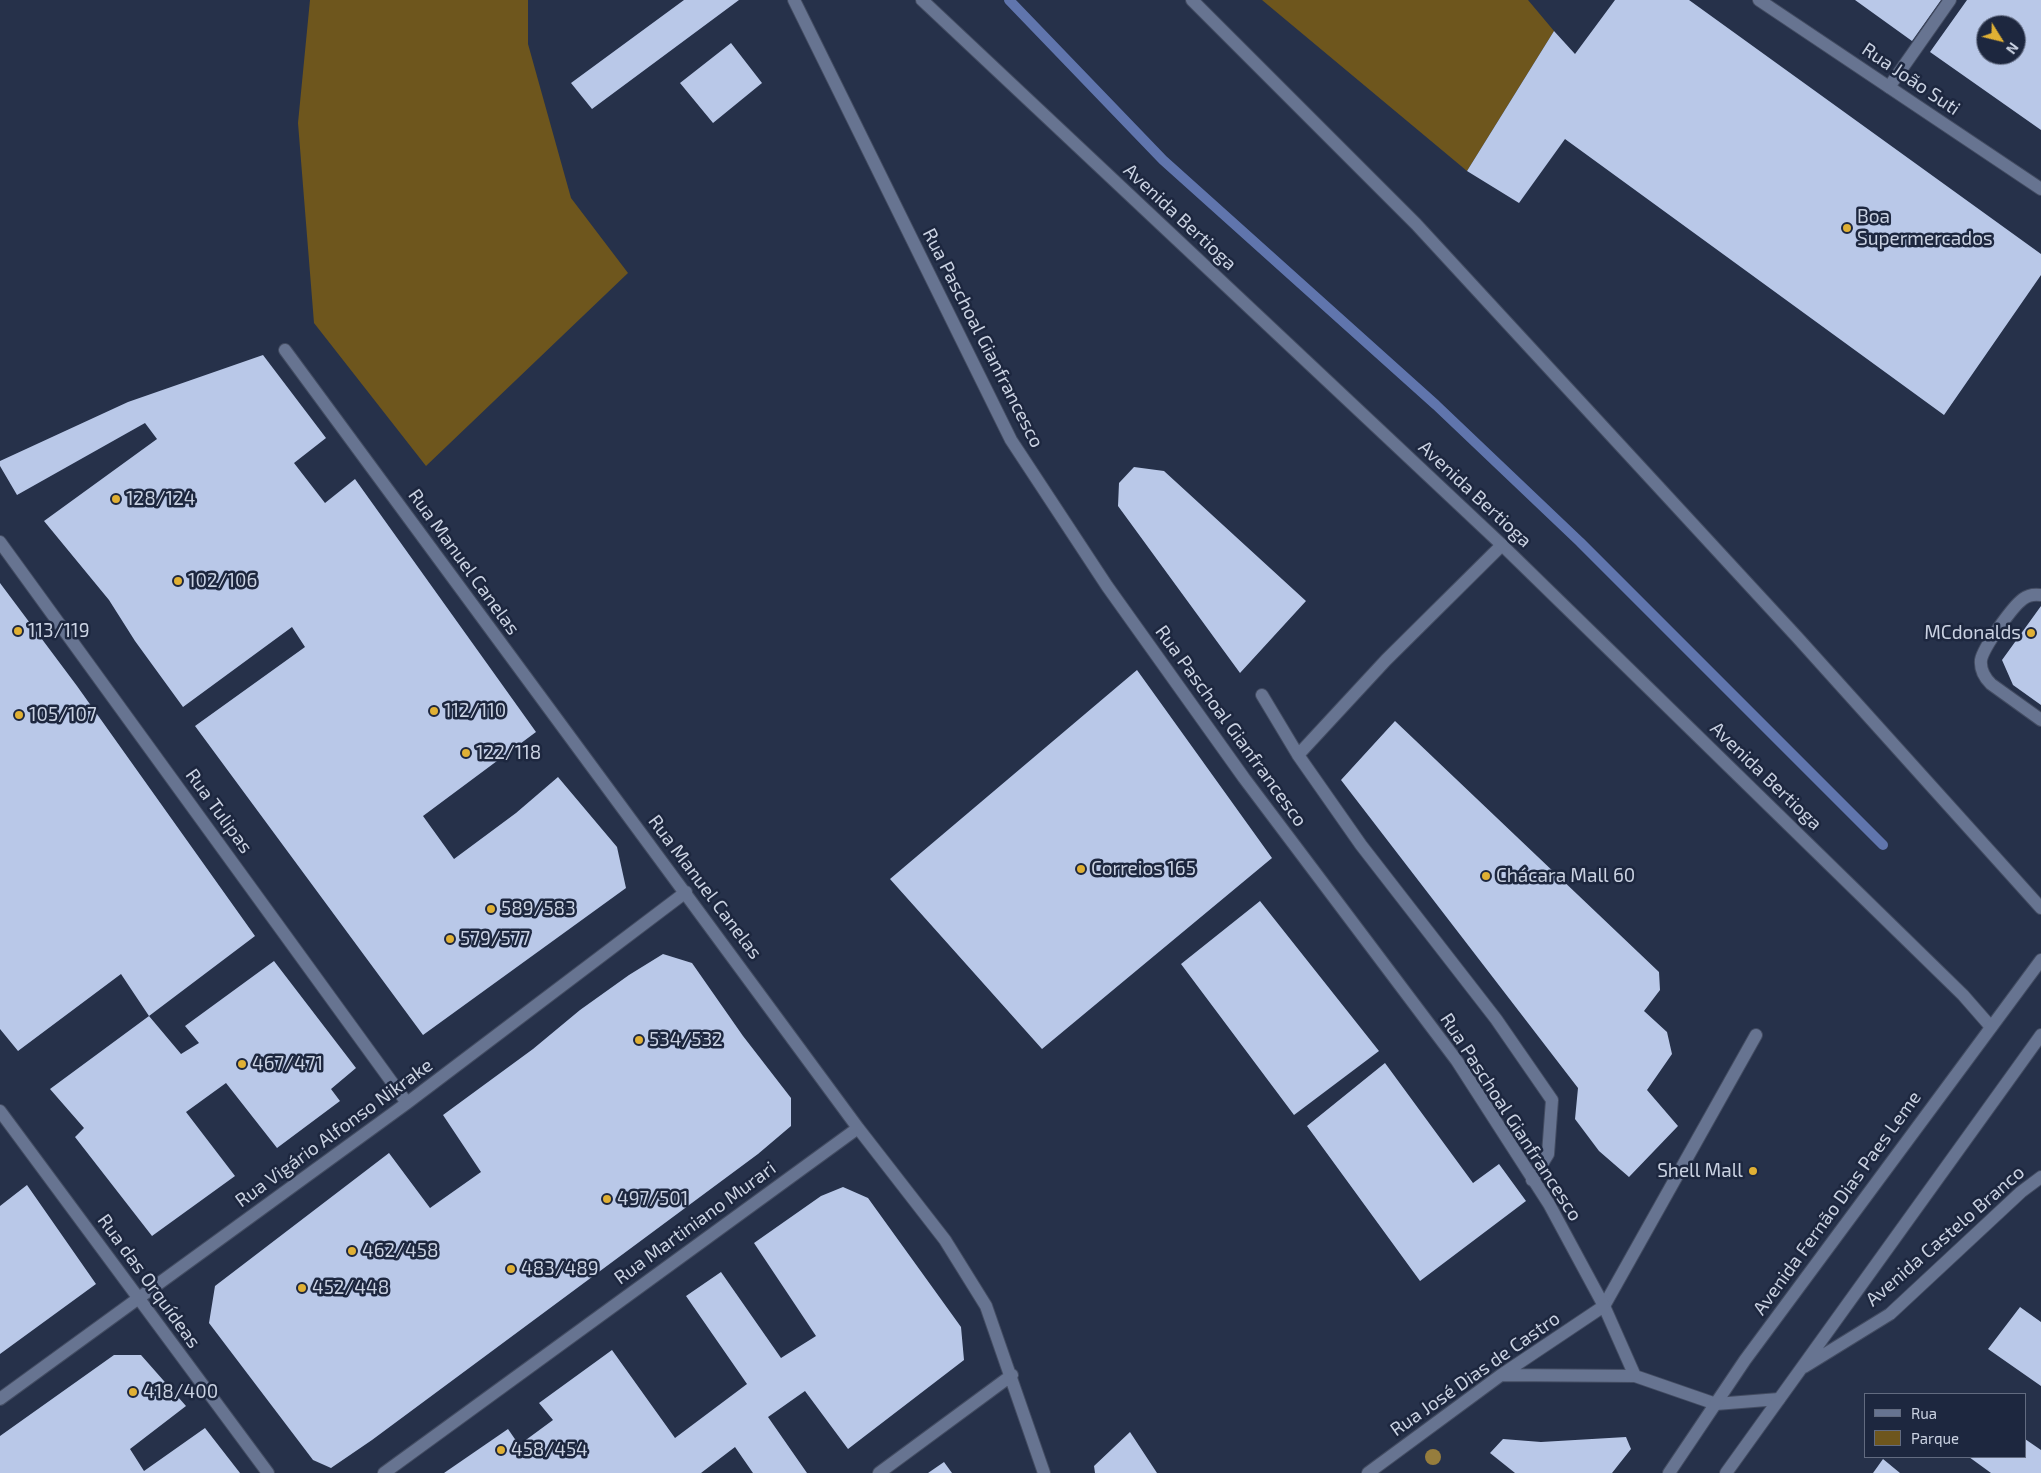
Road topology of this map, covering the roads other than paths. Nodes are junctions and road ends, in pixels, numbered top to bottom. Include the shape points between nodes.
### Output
1 (794, 0) edge
2 (922, 0) edge
3 (1192, 0) edge
4 (1759, 0) edge
5 (1950, 0) edge
6 (1889, 87) junction
7 (2041, 189) edge
8 (285, 350) dead end
9 (0, 542) edge
10 (1502, 545) junction
11 (2041, 595) edge
12 (1262, 695) dead end
13 (2041, 720) edge
14 (1298, 755) junction
15 (686, 892) junction
16 (2041, 908) edge
17 (2041, 960) edge
18 (1991, 1027) junction
19 (1756, 1035) dead end
20 (2041, 1035) edge
21 (407, 1103) junction
22 (0, 1111) edge
23 (858, 1128) junction
24 (2041, 1177) edge
25 (1532, 1180) junction
26 (138, 1298) junction
27 (1604, 1306) junction
28 (1798, 1371) junction
29 (1012, 1375) junction
30 (1501, 1375) junction
31 (1635, 1376) junction
32 (1778, 1399) junction
33 (0, 1400) edge
34 (1716, 1404) junction
35 (268, 1473) edge
36 (384, 1473) edge
37 (879, 1473) edge
38 (1044, 1473) edge
39 (1368, 1473) edge
40 (1669, 1473) edge
41 (1726, 1473) edge

1 - 25 street, Rua Paschoal Gianfrancesco via 1011,440 1107,586 1244,778 1457,1062
2 - 10 street, Avenida Bertioga
3 - 16 street via 1416,224 1797,637
4 - 6 street, Rua João Suti
5 - 6 street
6 - 7 street, Rua João Suti
8 - 15 street, Rua Manuel Canelas
9 - 21 street, Rua Tulipas
10 - 14 street via 1386,660
10 - 18 street, Avenida Bertioga via 1963,995
11 - 13 street via 2033,594 2016,605 1986,649 1981,668 1991,684
12 - 14 street
14 - 25 street via 1496,1019 1552,1100 1548,1154
15 - 21 street, Rua Vigário Alfonso Nikrake
15 - 23 street, Rua Manuel Canelas
17 - 18 street, Avenida Fernão Dias Paes Leme
18 - 34 street, Avenida Fernão Dias Paes Leme via 1745,1360
19 - 27 street
20 - 28 street
21 - 26 street, Rua Vigário Alfonso Nikrake
22 - 26 street, Rua das Orquídeas
23 - 29 street, Rua Manuel Canelas via 945,1240 986,1306
23 - 36 street, Rua Martiniano Murari
24 - 28 street, Avenida Castelo Branco via 1890,1314
25 - 27 street, Rua Paschoal Gianfrancesco via 1549,1204
26 - 33 street, Rua Vigário Alfonso Nikrake
26 - 35 street, Rua das Orquídeas
27 - 30 street, Rua José Dias de Castro
27 - 31 street, Rua Paschoal Gianfrancesco
28 - 32 street
29 - 37 street
29 - 38 street, Rua Manuel Canelas
30 - 31 street
30 - 39 street, Rua José Dias de Castro
31 - 34 street
32 - 34 street
32 - 41 street
34 - 40 street, Avenida Fernão Dias Paes Leme

